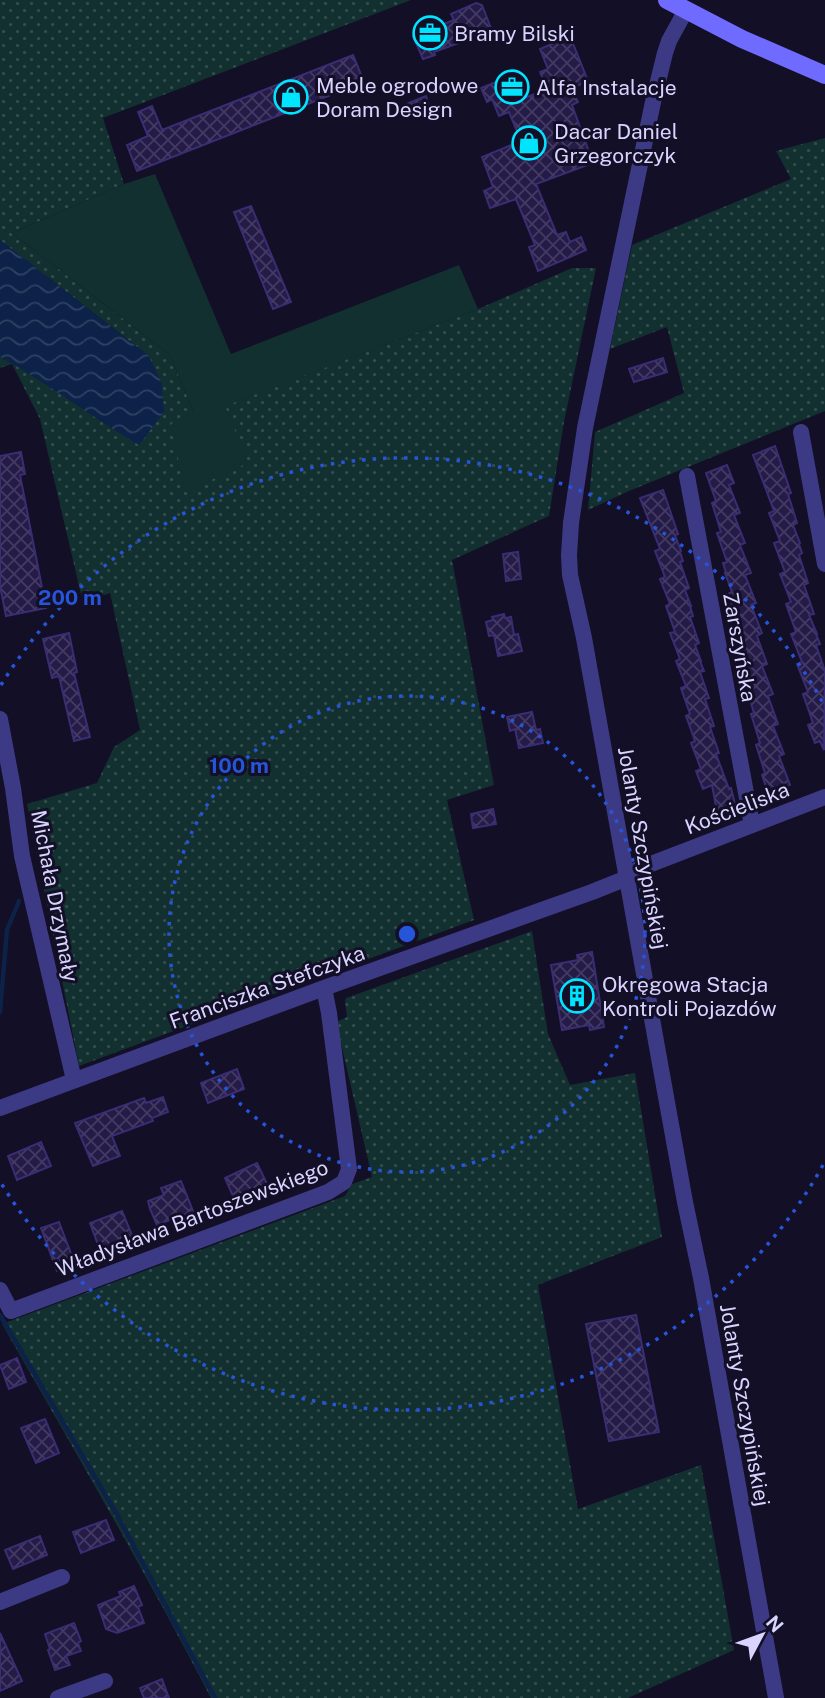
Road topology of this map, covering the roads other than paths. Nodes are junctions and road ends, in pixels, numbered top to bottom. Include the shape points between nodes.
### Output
1 (667, 0) edge
2 (686, 10) junction
3 (825, 75) edge
4 (801, 432) dead end
5 (687, 476) dead end
6 (825, 564) edge
7 (0, 719) edge
8 (825, 797) edge
9 (752, 825) junction
10 (628, 878) junction
11 (324, 988) junction
12 (74, 1080) junction
13 (0, 1108) edge
14 (0, 1290) edge
15 (62, 1577) dead end
16 (0, 1602) edge
17 (105, 1681) dead end
18 (58, 1698) edge
19 (776, 1698) edge

1 - 2 main road
2 - 3 main road
2 - 10 street, Jolanty Szczypińskiej via 669,41 650,114 585,429 570,541 570,575
4 - 6 street
5 - 9 street, Zarszyńska
7 - 12 street, Michała Drzymały via 22,856
8 - 9 street, Kościeliska
9 - 10 street, Kościeliska via 638,869
10 - 11 street, Franciszka Stefczyka
10 - 19 street, Jolanty Szczypińskiej
11 - 12 street, Franciszka Stefczyka
11 - 14 street, Władysława Bartoszewskiego via 349,1169 345,1182 11,1311
12 - 13 street, Franciszka Stefczyka
15 - 16 street
17 - 18 street

